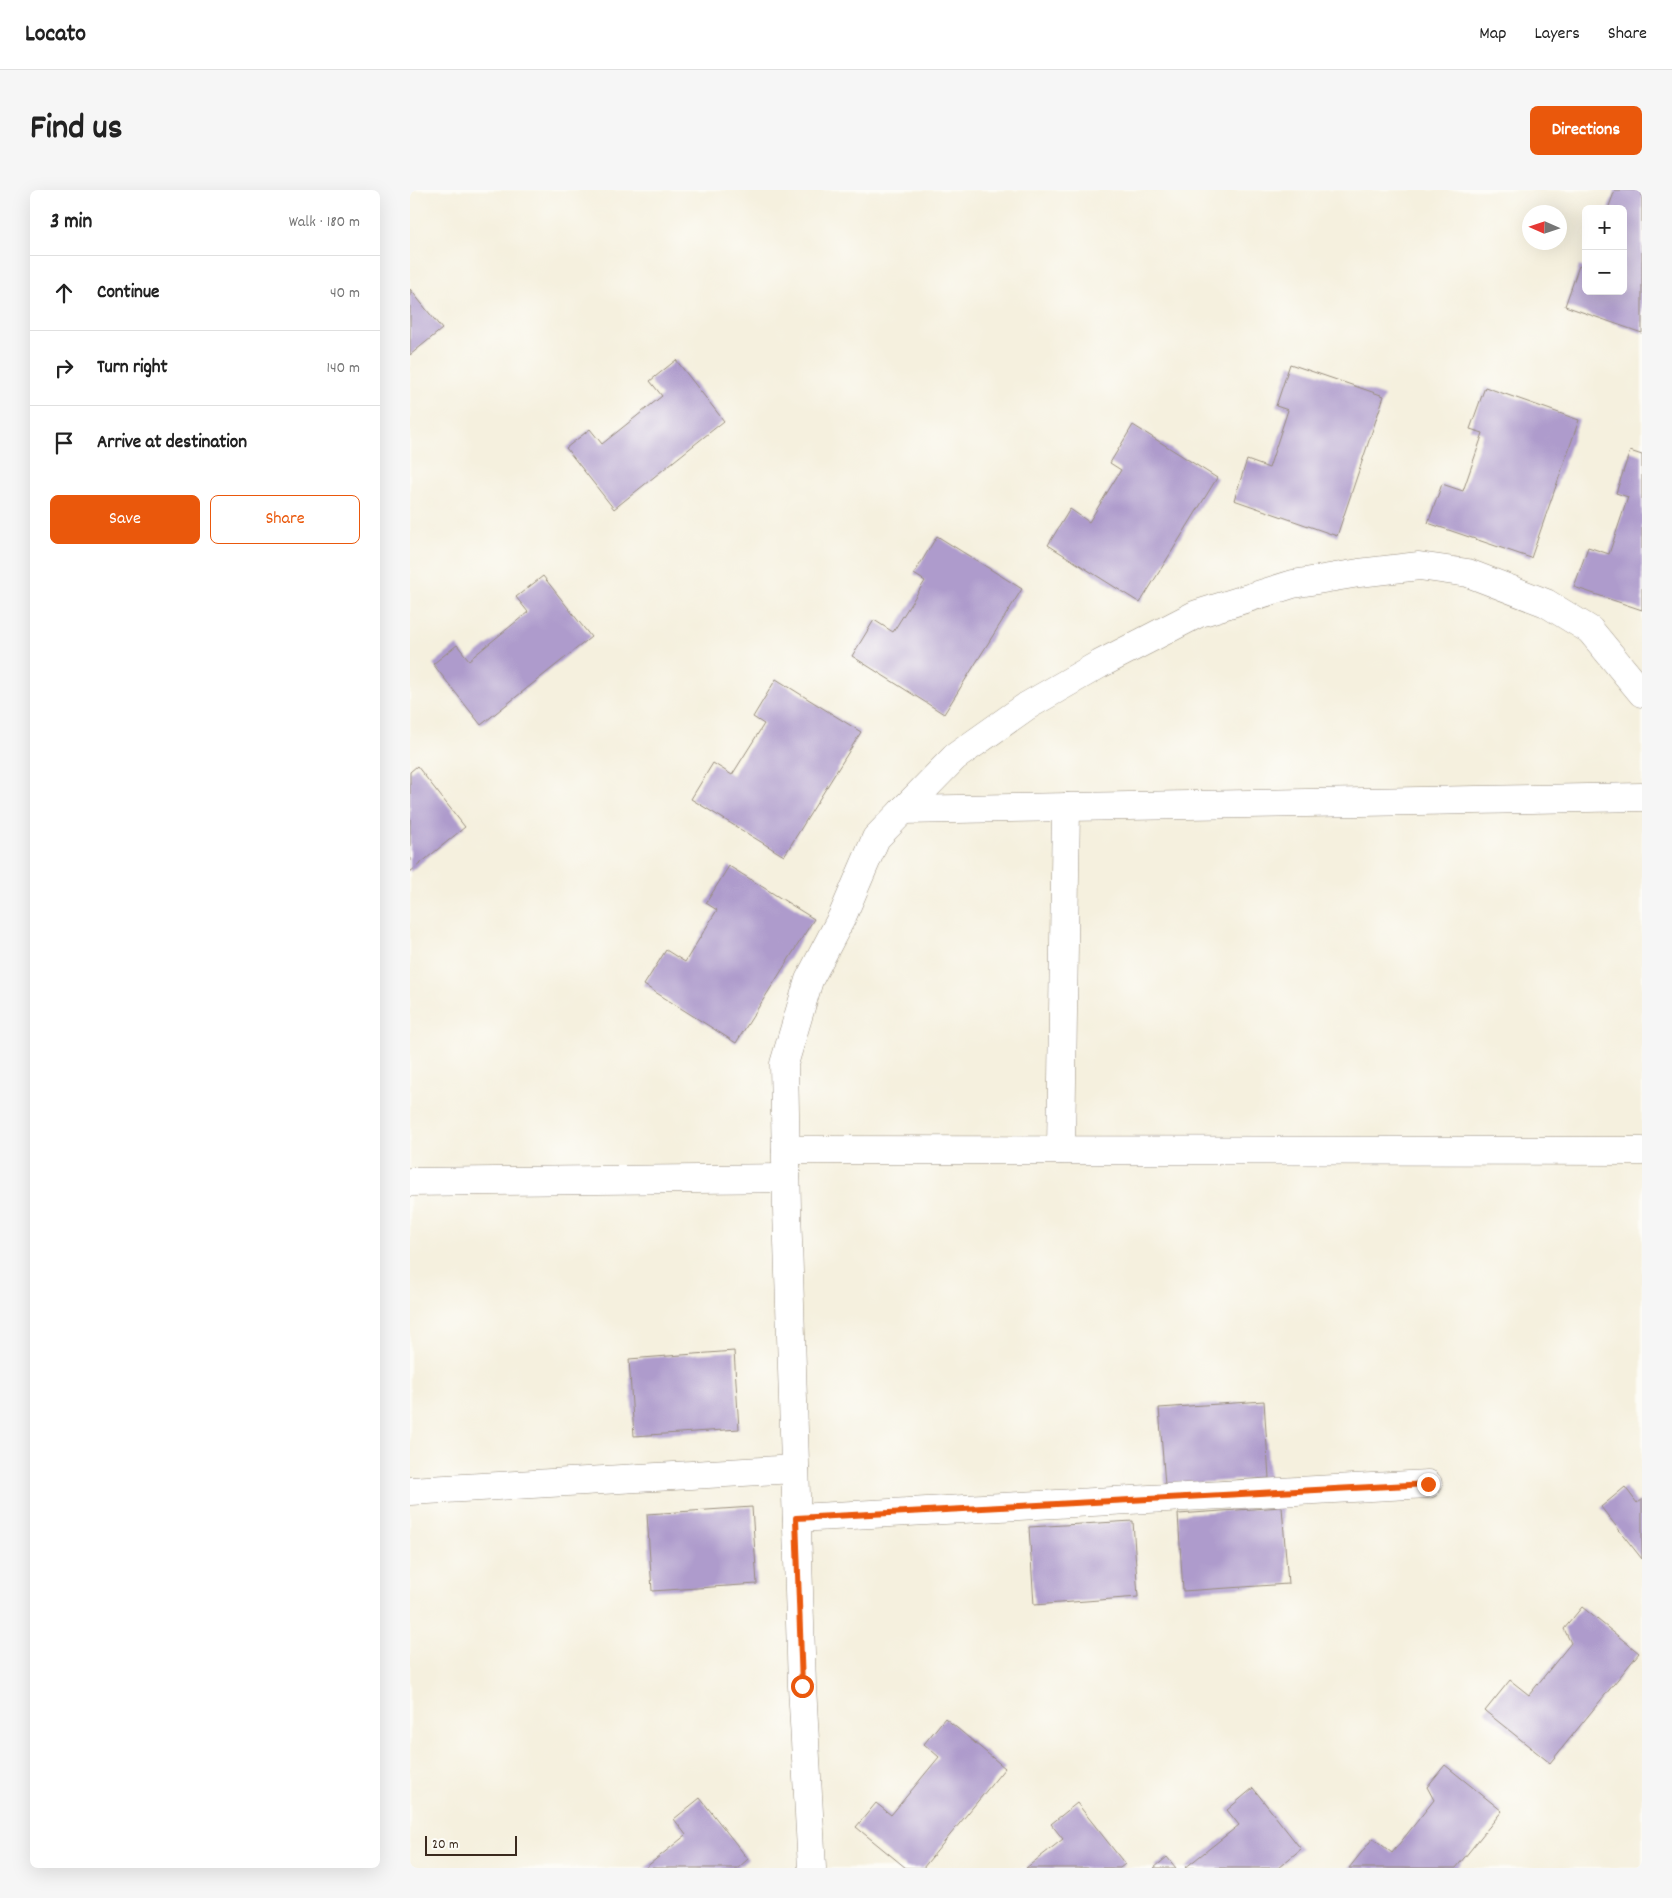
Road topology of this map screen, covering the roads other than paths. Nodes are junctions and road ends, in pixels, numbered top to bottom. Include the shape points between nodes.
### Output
1 (1642, 693) edge
2 (1642, 798) edge
3 (1066, 807) junction
4 (903, 810) junction
5 (786, 1150) junction
6 (1061, 1150) junction
7 (1642, 1151) edge
8 (786, 1178) junction
9 (410, 1182) edge
10 (795, 1469) junction
11 (1428, 1484) dead end
12 (410, 1491) edge
13 (796, 1518) junction
14 (812, 1868) edge

1 - 4 street via 1590,630 1546,602 1468,573 1419,566 1358,573 1293,584 1197,614 1108,660 1027,706 955,757
2 - 3 street
3 - 4 street
3 - 6 street
4 - 5 street via 876,838 842,916 809,980 784,1064
5 - 6 street
5 - 8 street
6 - 7 street
8 - 9 street
8 - 10 street
10 - 12 street
10 - 13 street
11 - 13 street
13 - 14 street

